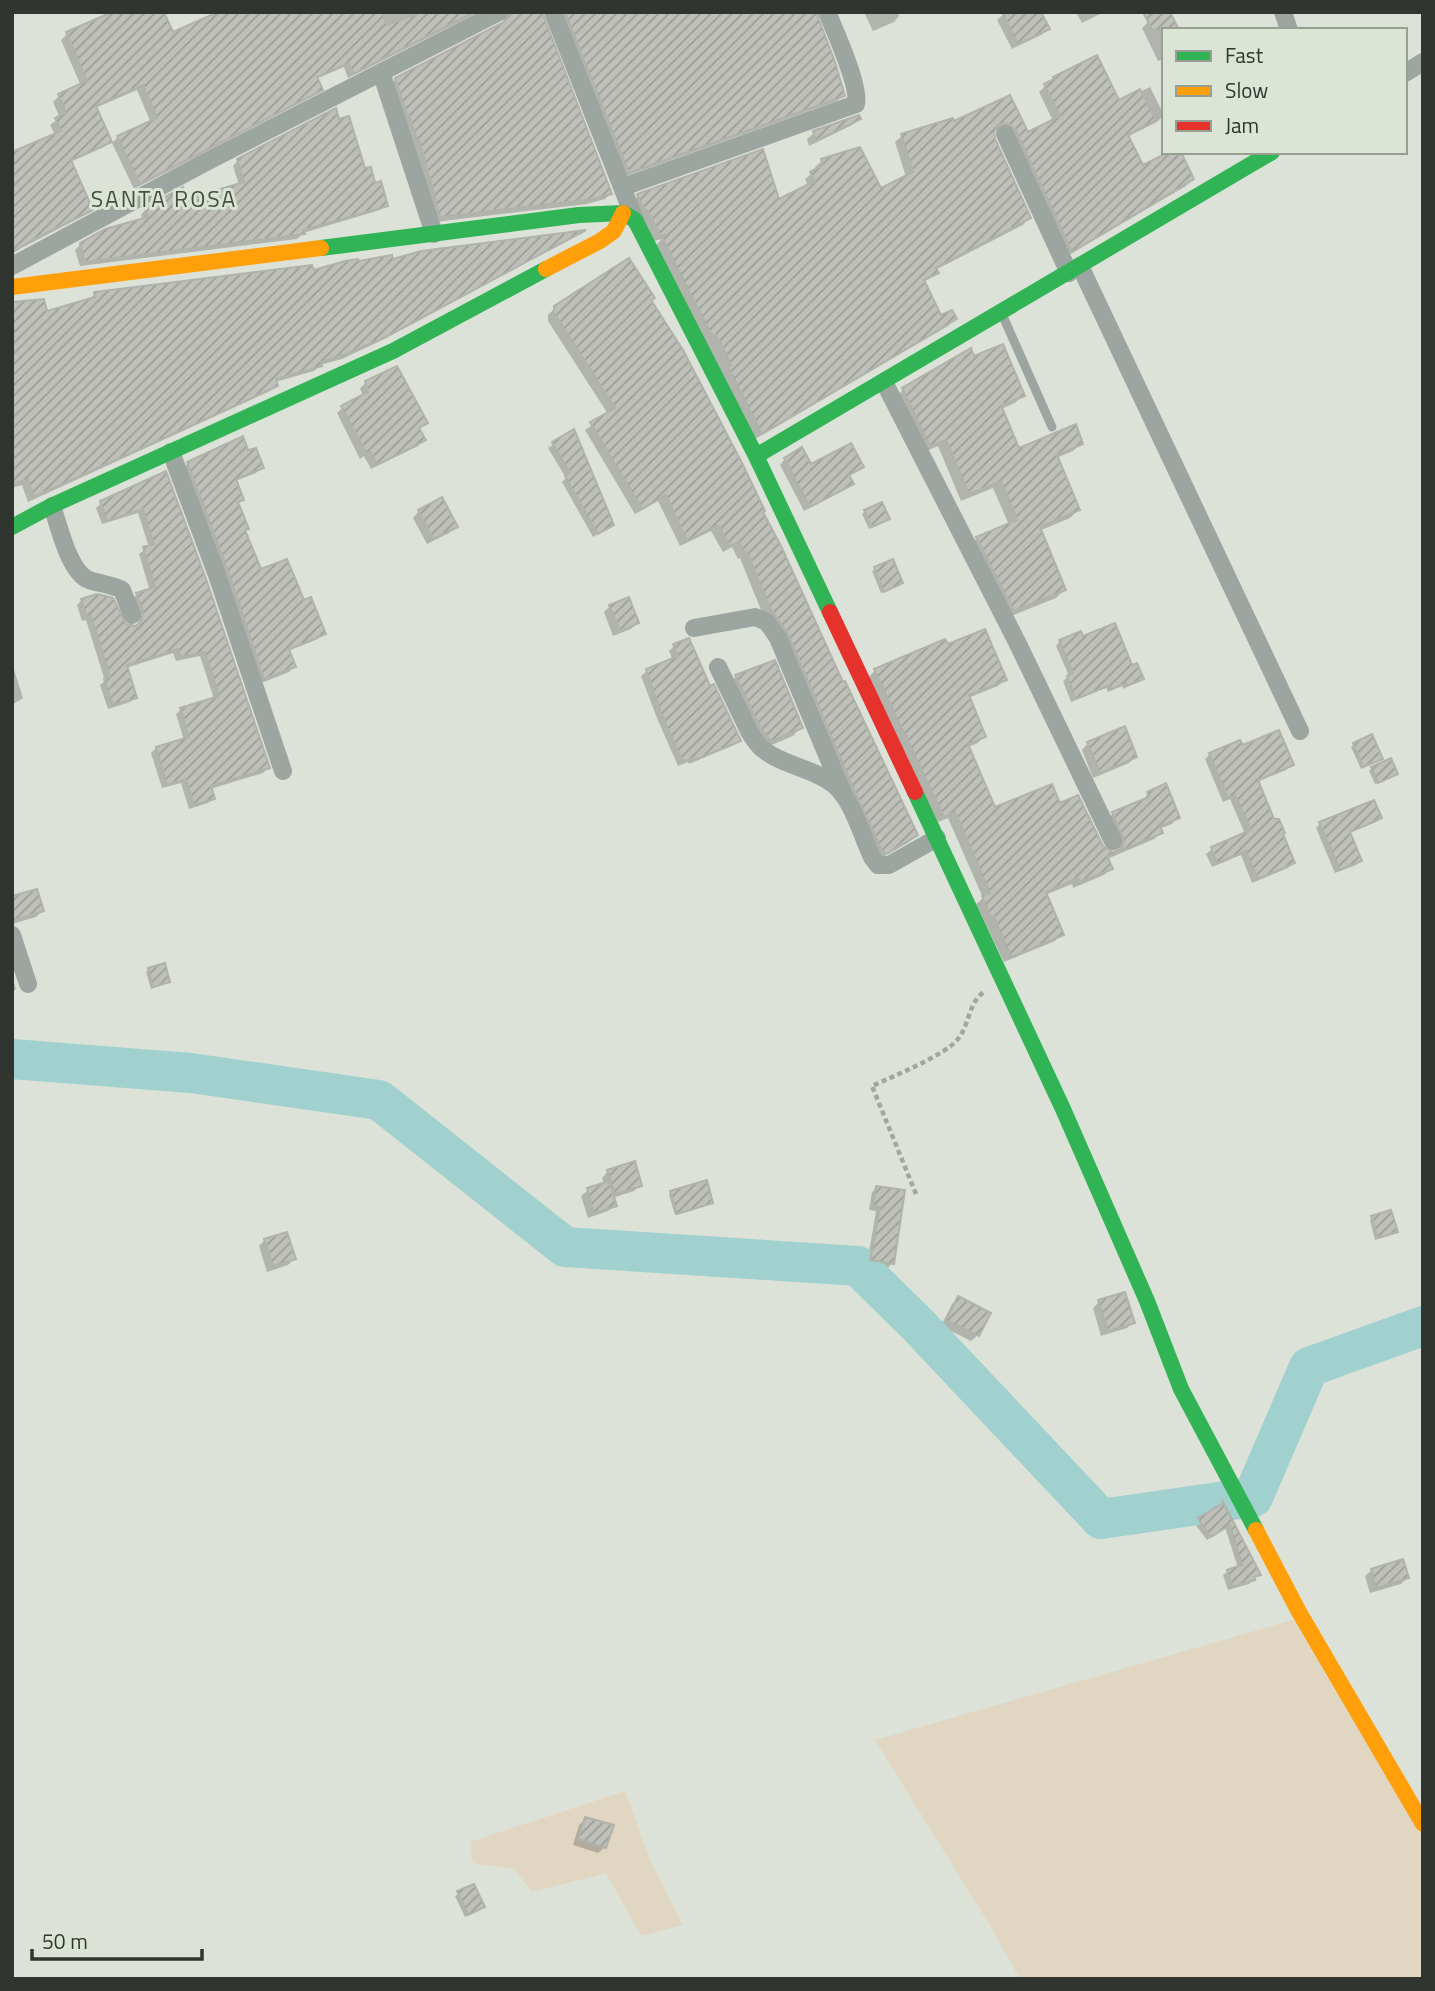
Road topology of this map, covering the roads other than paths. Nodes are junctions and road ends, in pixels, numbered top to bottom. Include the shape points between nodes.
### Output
1 (499, 12) edge
2 (553, 12) edge
3 (827, 12) edge
4 (1423, 62) edge
5 (381, 72) junction
6 (1407, 72) edge
7 (1005, 134) dead end
8 (1269, 154) edge
9 (622, 187) junction
10 (629, 217) junction
11 (434, 234) junction
12 (12, 266) edge
13 (1074, 270) junction
14 (12, 288) edge
15 (1002, 313) junction
16 (884, 383) junction
17 (1052, 427) dead end
18 (171, 452) junction
19 (756, 456) junction
20 (52, 506) junction
21 (12, 527) edge
22 (132, 615) dead end
23 (694, 628) dead end
24 (718, 667) dead end
25 (1300, 731) dead end
26 (283, 771) dead end
27 (846, 799) junction
28 (937, 838) junction
29 (1113, 841) dead end
30 (12, 935) edge
31 (28, 984) dead end
32 (1423, 1824) edge

1 - 5 street
2 - 9 street
3 - 9 street via 856,104
4 - 6 street
5 - 11 street
5 - 12 street
7 - 13 street
8 - 13 street
9 - 10 street
10 - 11 street via 579,215
10 - 18 street via 600,241 393,351
10 - 19 street
11 - 14 street
13 - 15 street
13 - 25 street
15 - 16 street
15 - 17 lane
16 - 19 street
16 - 29 street
18 - 20 street
18 - 26 street
19 - 28 street
20 - 21 street
20 - 22 street via 74,567 87,579 122,590
23 - 27 street via 755,617 767,622 778,638
24 - 27 street via 763,750 834,785
27 - 28 street via 878,865 889,864
28 - 32 street via 1147,1301 1181,1388 1299,1612
30 - 31 street

